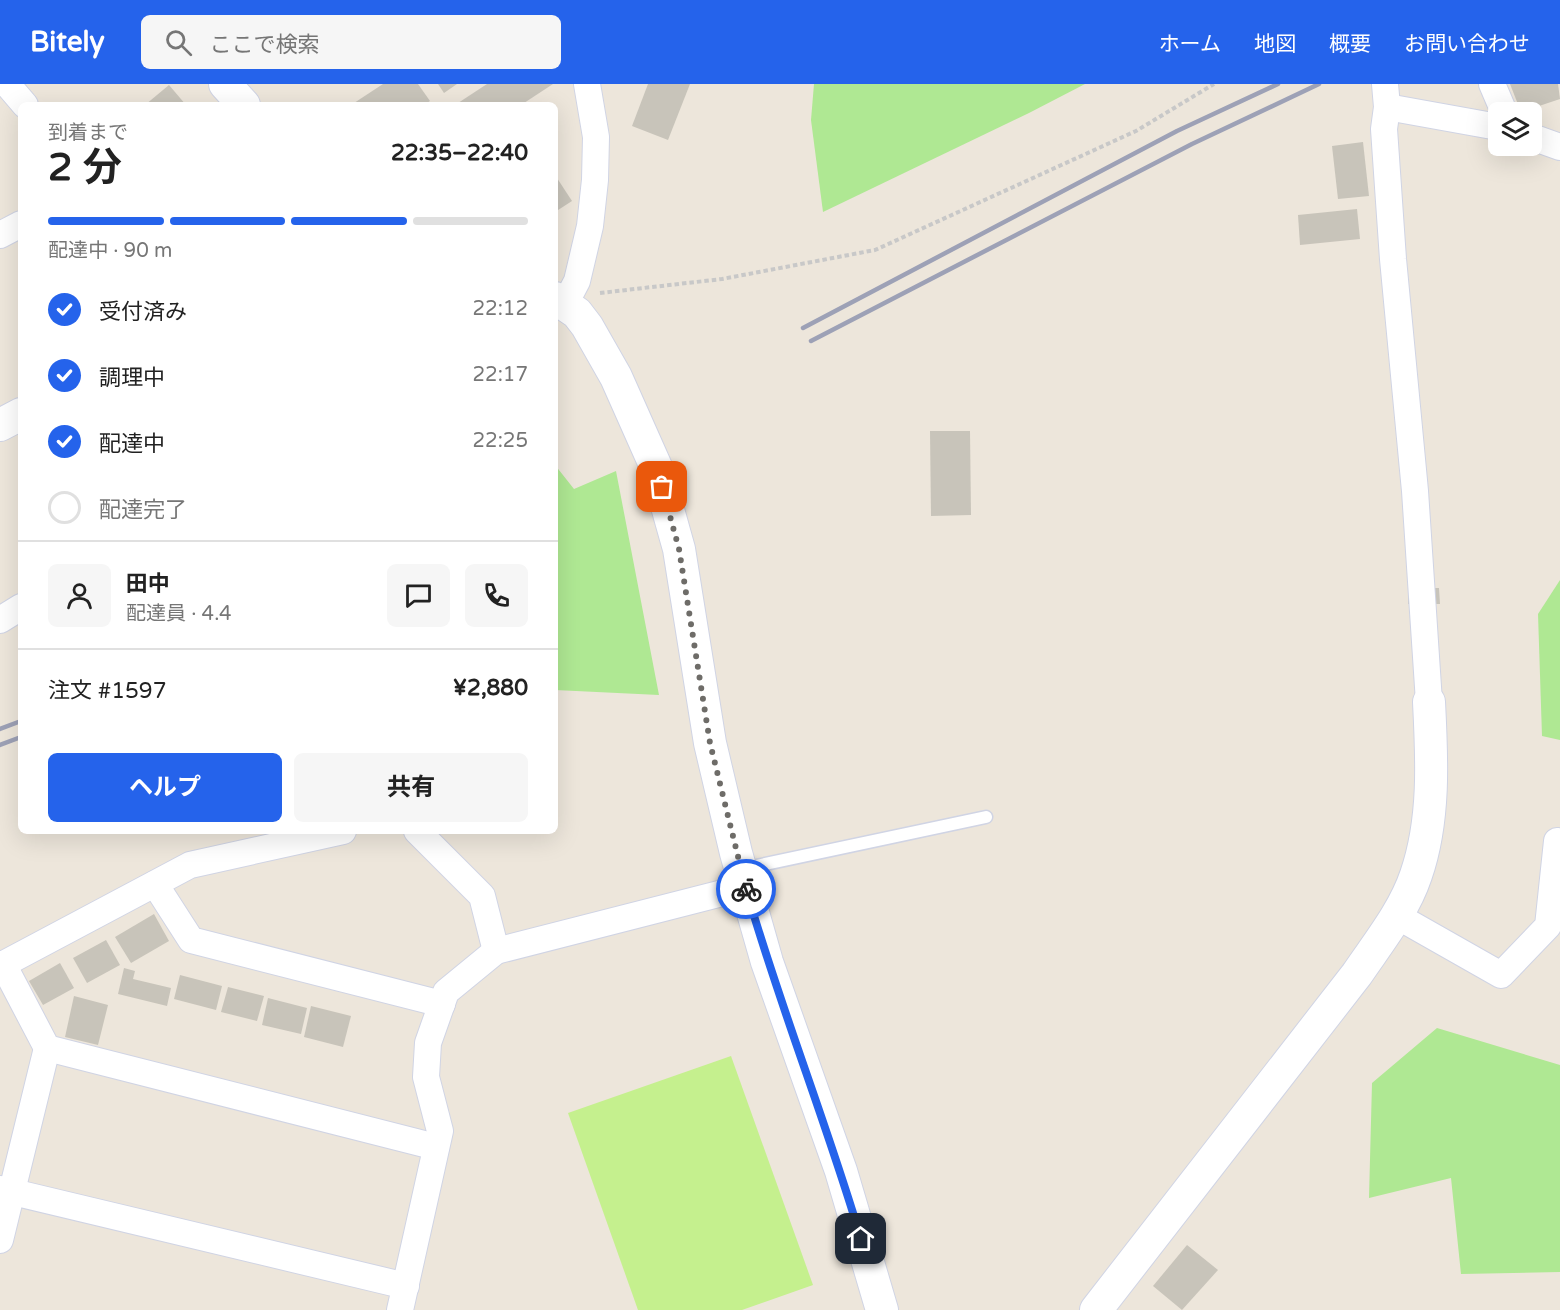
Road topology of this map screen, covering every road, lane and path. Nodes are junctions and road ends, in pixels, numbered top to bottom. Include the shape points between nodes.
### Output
1 (7, 84) edge
2 (225, 84) edge
3 (586, 84) edge
4 (1214, 84) edge
5 (1492, 84) edge
6 (1386, 90) edge
7 (22, 102) edge
8 (241, 102) edge
9 (1500, 102) edge
10 (1488, 124) edge
11 (1542, 141) edge
12 (1560, 147) edge
13 (18, 226) edge
14 (0, 235) edge
15 (563, 299) edge
16 (18, 416) edge
17 (0, 425) edge
18 (18, 609) edge
19 (0, 620) edge
20 (1430, 702) joint
21 (986, 817) dead end
22 (330, 834) edge
23 (420, 834) edge
24 (1560, 842) edge
25 (743, 878) junction
26 (155, 884) junction
27 (1397, 916) junction
28 (496, 951) junction
29 (2, 965) edge
30 (442, 1004) junction
31 (47, 1048) junction
32 (436, 1147) junction
33 (6, 1190) edge
34 (0, 1240) edge
35 (403, 1298) edge
36 (882, 1310) edge
37 (1096, 1310) edge

1 - 7 street
2 - 8 street
3 - 15 street via 596,137 595,180 590,226 577,281
4 - 15 path via 1136,131 875,250 722,279
5 - 9 street
6 - 10 street
6 - 20 street via 1384,129 1392,247
11 - 12 street
13 - 14 street
15 - 25 street via 586,326 616,377 656,467 679,549 710,743
16 - 17 street
18 - 19 street
20 - 27 street via 1432,766 1428,824 1416,876
21 - 25 lane
22 - 26 street via 190,865
23 - 28 street via 482,896
24 - 27 street via 1548,926 1501,975
25 - 28 street
25 - 36 street via 767,962 841,1171
26 - 29 street
26 - 30 street via 191,940
27 - 37 street via 1357,974
28 - 30 street via 446,992
29 - 31 street
30 - 32 street via 428,1043 426,1077 440,1131
31 - 32 street
31 - 33 street
32 - 35 street
33 - 34 street
33 - 35 street

